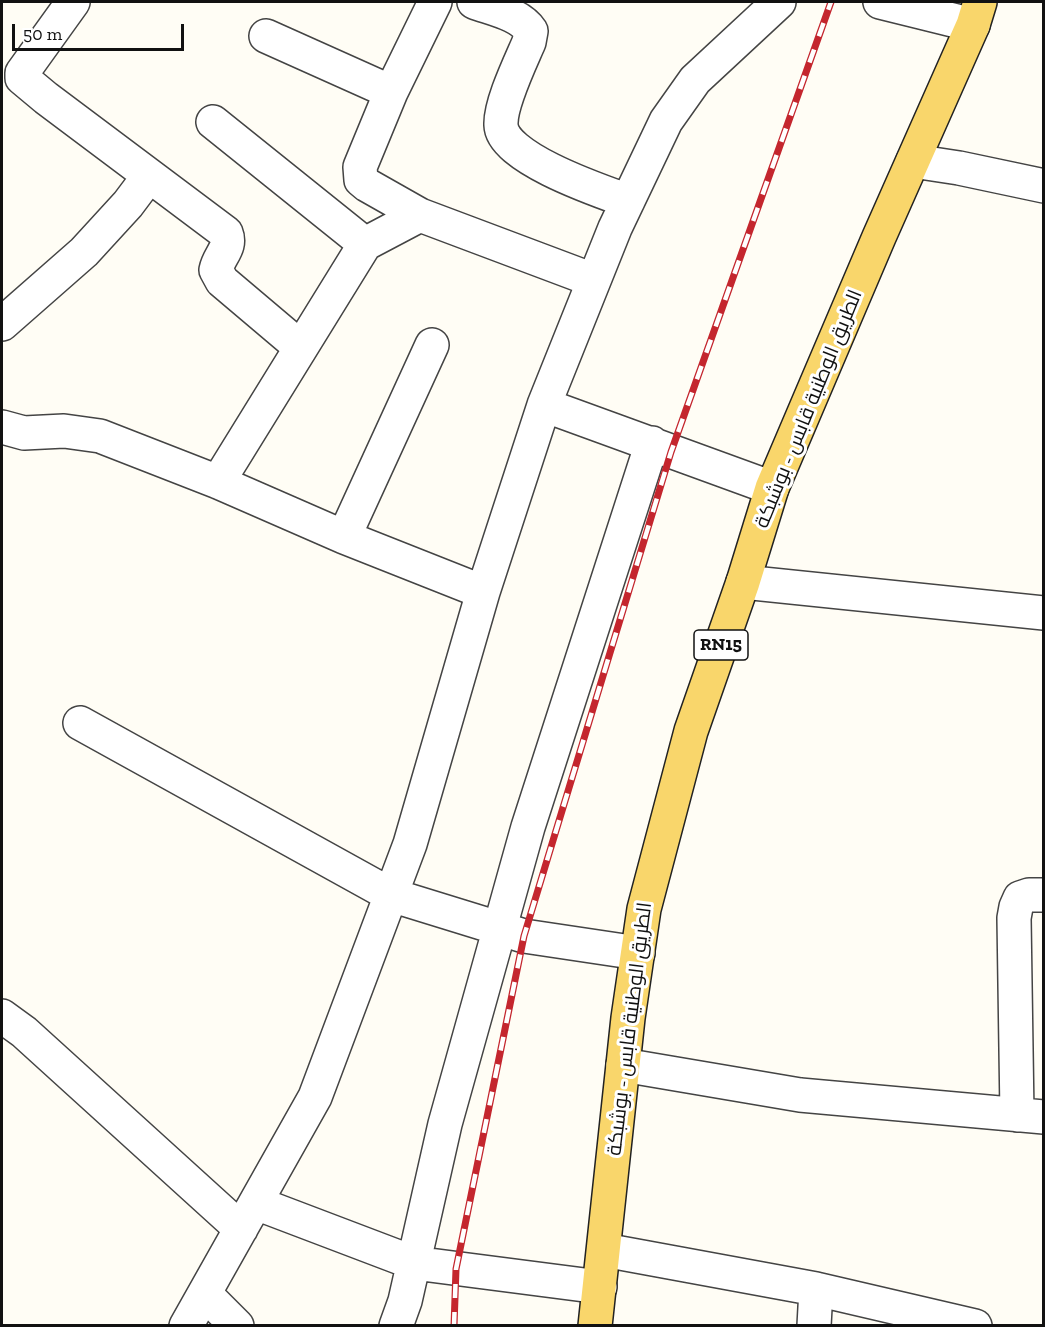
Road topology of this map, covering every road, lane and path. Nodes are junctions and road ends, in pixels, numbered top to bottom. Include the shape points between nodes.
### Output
1 (73, 2) edge
2 (435, 2) edge
3 (474, 2) edge
4 (779, 2) edge
5 (880, 2) edge
6 (976, 13) edge
7 (266, 36) dead end
8 (391, 92) junction
9 (213, 122) dead end
10 (912, 161) junction
11 (149, 176) junction
12 (1044, 186) edge
13 (628, 201) junction
14 (420, 216) junction
15 (365, 244) junction
16 (593, 280) junction
17 (2, 324) edge
18 (432, 345) dead end
19 (300, 347) junction
20 (544, 405) junction
21 (2, 427) edge
22 (652, 443) junction
23 (218, 482) junction
24 (772, 488) junction
25 (344, 537) junction
26 (743, 582) junction
27 (483, 592) junction
28 (1044, 613) edge
29 (80, 723) dead end
30 (391, 895) junction
31 (1044, 895) edge
32 (500, 928) junction
33 (638, 952) junction
34 (2, 1016) edge
35 (623, 1065) junction
36 (1030, 1116) edge
37 (249, 1216) junction
38 (604, 1250) junction
39 (414, 1263) junction
40 (600, 1287) junction
41 (816, 1289) junction
42 (205, 1294) junction
43 (186, 1326) edge
44 (237, 1326) edge
45 (396, 1326) edge
46 (595, 1326) edge
47 (814, 1326) edge
48 (975, 1326) edge

1 - 11 street via 22,78
2 - 8 street
3 - 13 street via 519,19 531,31 501,112 502,134 540,165
4 - 13 street via 695,80 666,122
5 - 6 street
6 - 10 main road, الطريق الوطنية قابس - بوشبكة / RN15
7 - 8 street
8 - 14 street via 360,166 361,180
9 - 15 street
10 - 12 street
10 - 24 main road, الطريق الوطنية قابس - بوشبكة / RN15
11 - 17 street via 84,252
11 - 19 street via 226,233 227,248 216,270 222,280
13 - 16 street
14 - 15 street
14 - 16 street
15 - 19 street
16 - 20 street
18 - 25 street
19 - 23 street
20 - 22 street
20 - 27 street
21 - 23 street via 24,433 64,431 100,436
22 - 24 street
22 - 32 street via 528,827
23 - 25 street
24 - 26 main road, الطريق الوطنية قابس - بوشبكة / RN15
25 - 27 street
26 - 28 street
26 - 33 main road, الطريق الوطنية قابس - بوشبكة / RN15 via 692,731 644,909
27 - 30 street via 410,843
29 - 30 street
30 - 32 street
30 - 37 street via 315,1097
31 - 36 street via 1020,898 1014,918
32 - 33 street via 524,936
32 - 39 street via 445,1124
33 - 35 main road, الطريق الوطنية قابس - بوشبكة / RN15
34 - 37 street
35 - 36 street via 800,1095
35 - 38 main road, الطريق الوطنية قابس - بوشبكة / RN15
37 - 39 street
37 - 42 street
38 - 40 main road, الطريق الوطنية قابس - بوشبكة / RN15
38 - 41 street
39 - 40 street
39 - 45 street
40 - 46 main road, الطريق الوطنية قابس - بوشبكة / RN15
41 - 47 street
41 - 48 street
42 - 43 street
42 - 44 street

